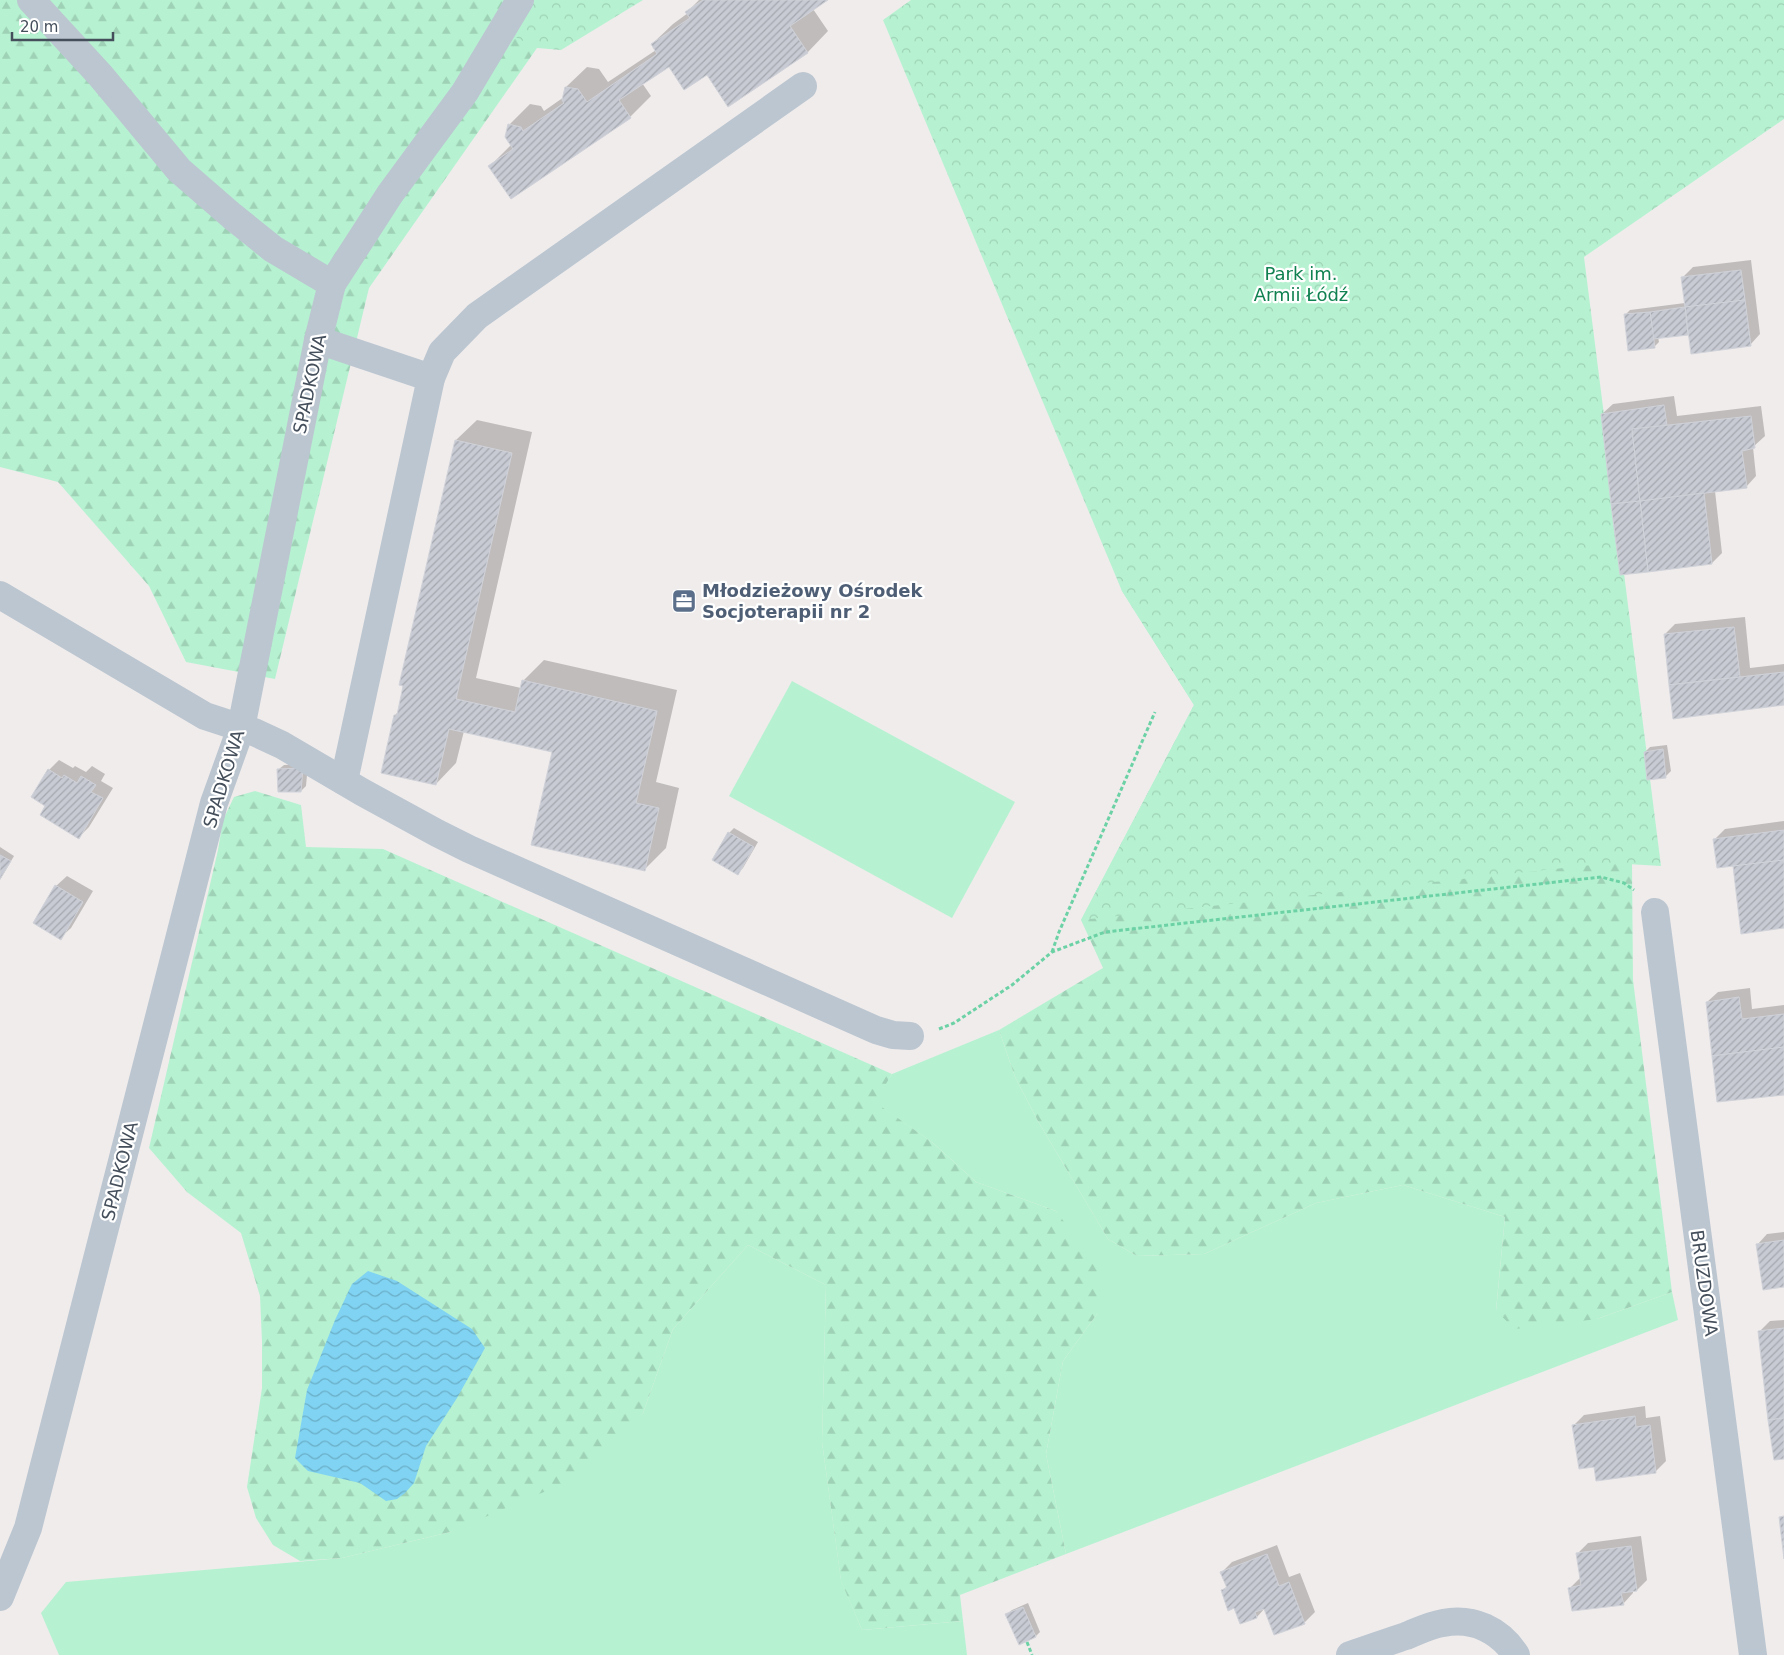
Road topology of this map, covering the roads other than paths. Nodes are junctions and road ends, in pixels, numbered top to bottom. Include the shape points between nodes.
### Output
1 (31, 0) edge
2 (520, 0) edge
3 (803, 86) dead end
4 (332, 284) junction
5 (318, 340) junction
6 (431, 378) junction
7 (0, 595) edge
8 (241, 728) junction
9 (344, 781) junction
10 (1655, 912) road end
11 (910, 1036) road end
12 (0, 1597) edge
13 (1350, 1655) edge
14 (1516, 1655) edge
15 (1753, 1655) edge

1 - 4 street via 100,74 179,170 273,249
2 - 4 street, SPADKOWA via 465,92 390,194
3 - 6 street via 477,316 442,352
4 - 5 street, SPADKOWA
5 - 6 street
5 - 8 street, SPADKOWA
6 - 9 street
7 - 8 street via 205,716
8 - 9 street via 282,745
8 - 12 street, SPADKOWA via 214,803 28,1528
9 - 11 street via 438,833 532,878 876,1030
10 - 15 street, BRUZDOWA
13 - 14 street via 1441,1623 1460,1621 1491,1629

